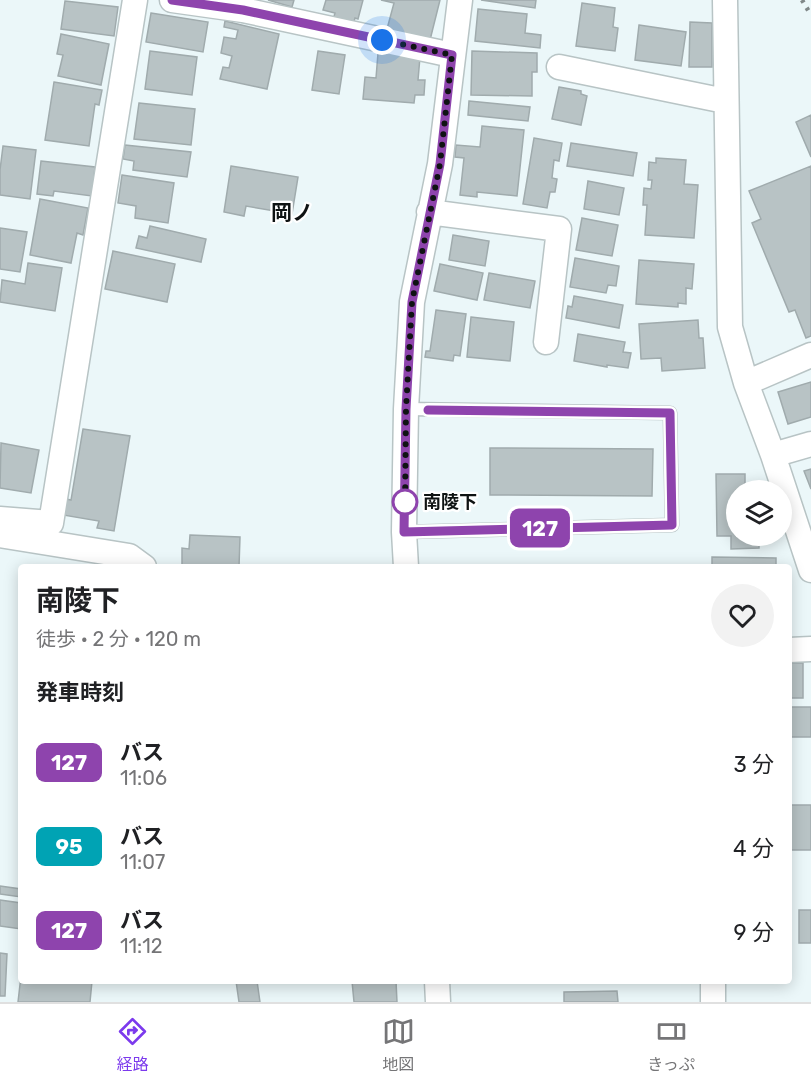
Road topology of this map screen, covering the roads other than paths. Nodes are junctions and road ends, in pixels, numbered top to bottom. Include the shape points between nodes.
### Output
1 (135, 0) edge
2 (172, 0) edge
3 (460, 0) edge
4 (725, 0) edge
5 (452, 55) junction
6 (559, 67) dead end
7 (726, 101) junction
8 (429, 212) junction
9 (546, 342) dead end
10 (811, 355) edge
11 (746, 383) junction
12 (406, 409) junction
13 (811, 444) edge
14 (773, 455) junction
15 (0, 519) edge
16 (404, 532) junction
17 (0, 536) edge
18 (140, 564) edge
19 (406, 564) edge
20 (811, 570) edge
21 (811, 649) edge
22 (792, 650) edge
23 (437, 984) edge
24 (713, 984) edge
25 (438, 1002) edge
26 (714, 1002) edge

1 - 15 street via 51,524
2 - 5 street via 243,10
3 - 5 street
4 - 7 street
5 - 8 street via 440,164
6 - 7 street
7 - 11 street via 730,327
8 - 9 street via 559,229
8 - 12 street via 412,302
10 - 11 street
11 - 14 street
12 - 16 street
12 - 16 lane via 670,413 672,525
13 - 14 street
14 - 20 street
16 - 19 street
17 - 18 street via 129,556
21 - 22 street
23 - 25 street
24 - 26 street

